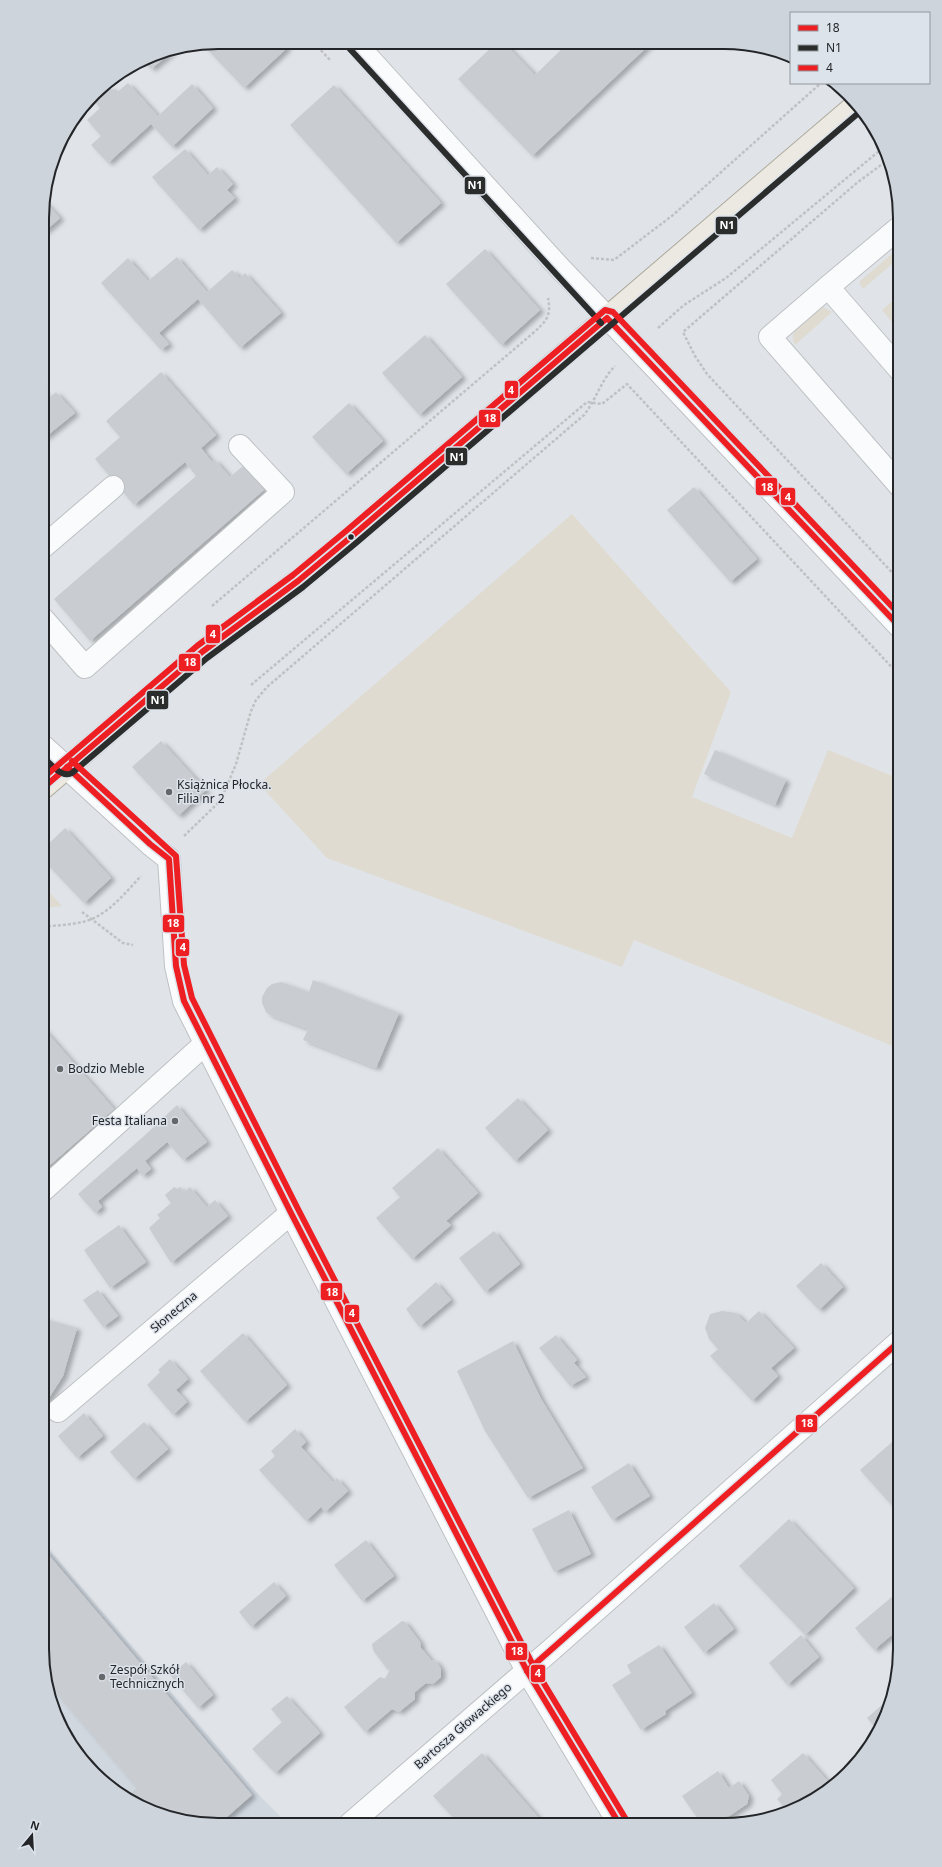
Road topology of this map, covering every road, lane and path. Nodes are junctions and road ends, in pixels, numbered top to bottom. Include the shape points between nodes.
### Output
1 (319, 49) edge
2 (360, 49) edge
3 (335, 66) dead end
4 (820, 84) edge
5 (852, 108) edge
6 (879, 151) edge
7 (884, 163) edge
8 (893, 233) edge
9 (586, 255) dead end
10 (828, 287) junction
11 (544, 293) dead end
12 (607, 318) junction
13 (636, 347) junction
14 (893, 362) edge
15 (593, 403) junction
16 (240, 446) dead end
17 (893, 478) edge
18 (113, 487) dead end
19 (49, 542) edge
20 (893, 573) edge
21 (208, 610) dead end
22 (893, 620) edge
23 (49, 626) edge
24 (893, 669) edge
25 (251, 685) dead end
26 (49, 751) edge
27 (67, 767) junction
28 (49, 783) edge
29 (166, 857) junction
30 (82, 912) dead end
31 (92, 919) junction
32 (49, 926) edge
33 (132, 945) dead end
34 (206, 1043) junction
35 (49, 1185) edge
36 (291, 1213) junction
37 (893, 1347) edge
38 (58, 1412) dead end
39 (527, 1671) junction
40 (357, 1818) edge
41 (616, 1818) edge

1 - 3 path
2 - 12 street
4 - 9 path via 672,215 614,260
5 - 12 main road
6 - 13 path via 726,278 684,305
7 - 20 path via 683,332 694,356 707,374
8 - 10 street
10 - 14 street
10 - 17 street via 770,337
11 - 21 path via 548,297 550,308 543,324
12 - 13 street
12 - 27 main road via 351,537 298,581 202,652
13 - 15 path via 609,372
13 - 22 street
15 - 24 path via 602,404 627,384
15 - 25 path via 587,402
15 - 29 path via 584,415 267,687 251,711 236,764 220,800
16 - 23 street via 283,492 85,667
18 - 19 street
26 - 27 street
27 - 28 main road
27 - 29 street
29 - 31 path
29 - 34 street via 174,917 173,942 178,983 184,1001
30 - 31 path
31 - 32 path
31 - 33 path via 123,943
34 - 35 street
34 - 36 street
36 - 38 street, Słoneczna
36 - 39 street
37 - 39 street, Bartosza Głowackiego
39 - 40 street, Bartosza Głowackiego
39 - 41 street

